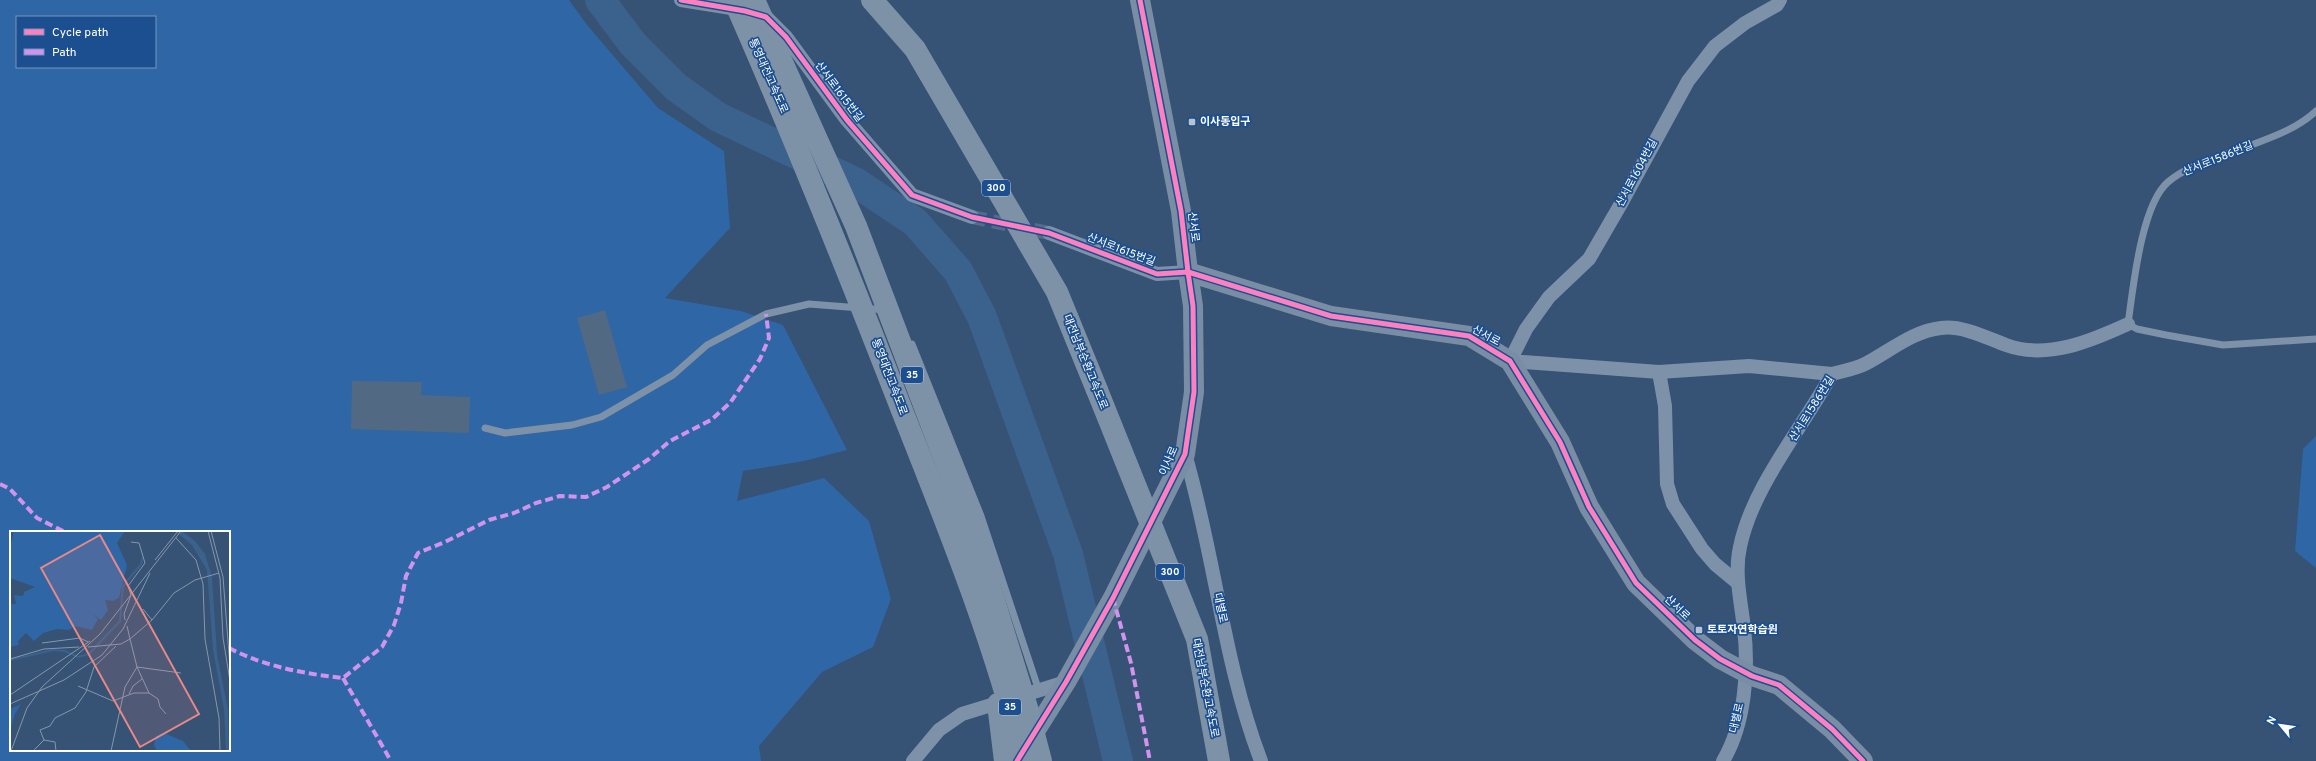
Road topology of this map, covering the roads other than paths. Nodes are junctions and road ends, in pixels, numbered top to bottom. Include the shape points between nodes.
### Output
1 (681, 0) edge
2 (734, 0) edge
3 (754, 0) edge
4 (872, 0) edge
5 (1140, 0) edge
6 (1780, 0) edge
7 (2316, 111) edge
8 (972, 217) tunnel mouth
9 (1049, 233) tunnel mouth
10 (1188, 272) junction
11 (2128, 324) junction
12 (902, 325) dead end
13 (909, 338) dead end
14 (2316, 339) edge
15 (1510, 361) junction
16 (1659, 372) junction
17 (1832, 374) junction
18 (485, 428) dead end
19 (1185, 454) junction
20 (1738, 583) junction
21 (992, 653) junction
22 (1746, 673) junction
23 (1068, 678) junction
24 (1039, 691) junction
25 (913, 761) edge
26 (1004, 761) edge
27 (1017, 761) edge
28 (1024, 761) edge
29 (1041, 761) edge
30 (1219, 761) edge
31 (1261, 761) edge
32 (1723, 761) edge
33 (1863, 761) edge

1 - 8 street, 산서로1615번길 via 766,17 786,37 847,120 912,195
2 - 21 highway, 통영대전고속도로 / 35, bridge via 788,121 831,229 955,544
3 - 29 highway, 통영대전고속도로 / 35, bridge via 856,226 975,539
4 - 30 highway, 대전남부순환고속도로 / 300, bridge via 914,49 1057,292 1197,638
5 - 10 street, 산서로 via 1181,211
6 - 15 street, 산서로1604번길 via 1715,46 1688,81 1588,259 1549,297 1526,328
7 - 11 lane, 산서로1586번길 via 2282,133 2184,171 2167,183 2150,208
9 - 10 street, 산서로1615번길 via 1157,274
10 - 15 street, 산서로 via 1331,316 1469,336
10 - 19 street, 이사로 via 1192,306 1194,392
11 - 14 lane via 2137,329 2223,345
11 - 17 street, 산서로1586번길 via 2063,348 2028,351 1983,335 1943,327 1901,342 1863,365
12 - 18 lane via 896,311 809,304 766,314 707,345 673,375 601,417 572,425 505,433
13 - 24 lane via 981,516
15 - 16 street, 산서로
15 - 22 street, 산서로 via 1560,442 1589,507 1636,583 1695,640 1720,659
16 - 17 street, 산서로 via 1749,366
16 - 20 street via 1665,406 1667,484 1673,504 1714,564
17 - 20 street, 산서로1586번길 via 1760,492 1746,522 1739,549
19 - 23 street, 이사로 via 1116,591
19 - 31 street, 대별로 via 1197,492 1232,660
20 - 22 street, 산서로1586번길 via 1745,631
21 - 26 highway, bridge
21 - 28 highway, 통영대전고속도로 / 35, bridge via 1013,716
22 - 32 street, 대별로 via 1738,722
22 - 33 street, 산서로 via 1779,686 1832,729
23 - 24 street
23 - 27 street
24 - 25 street via 962,714 939,730

